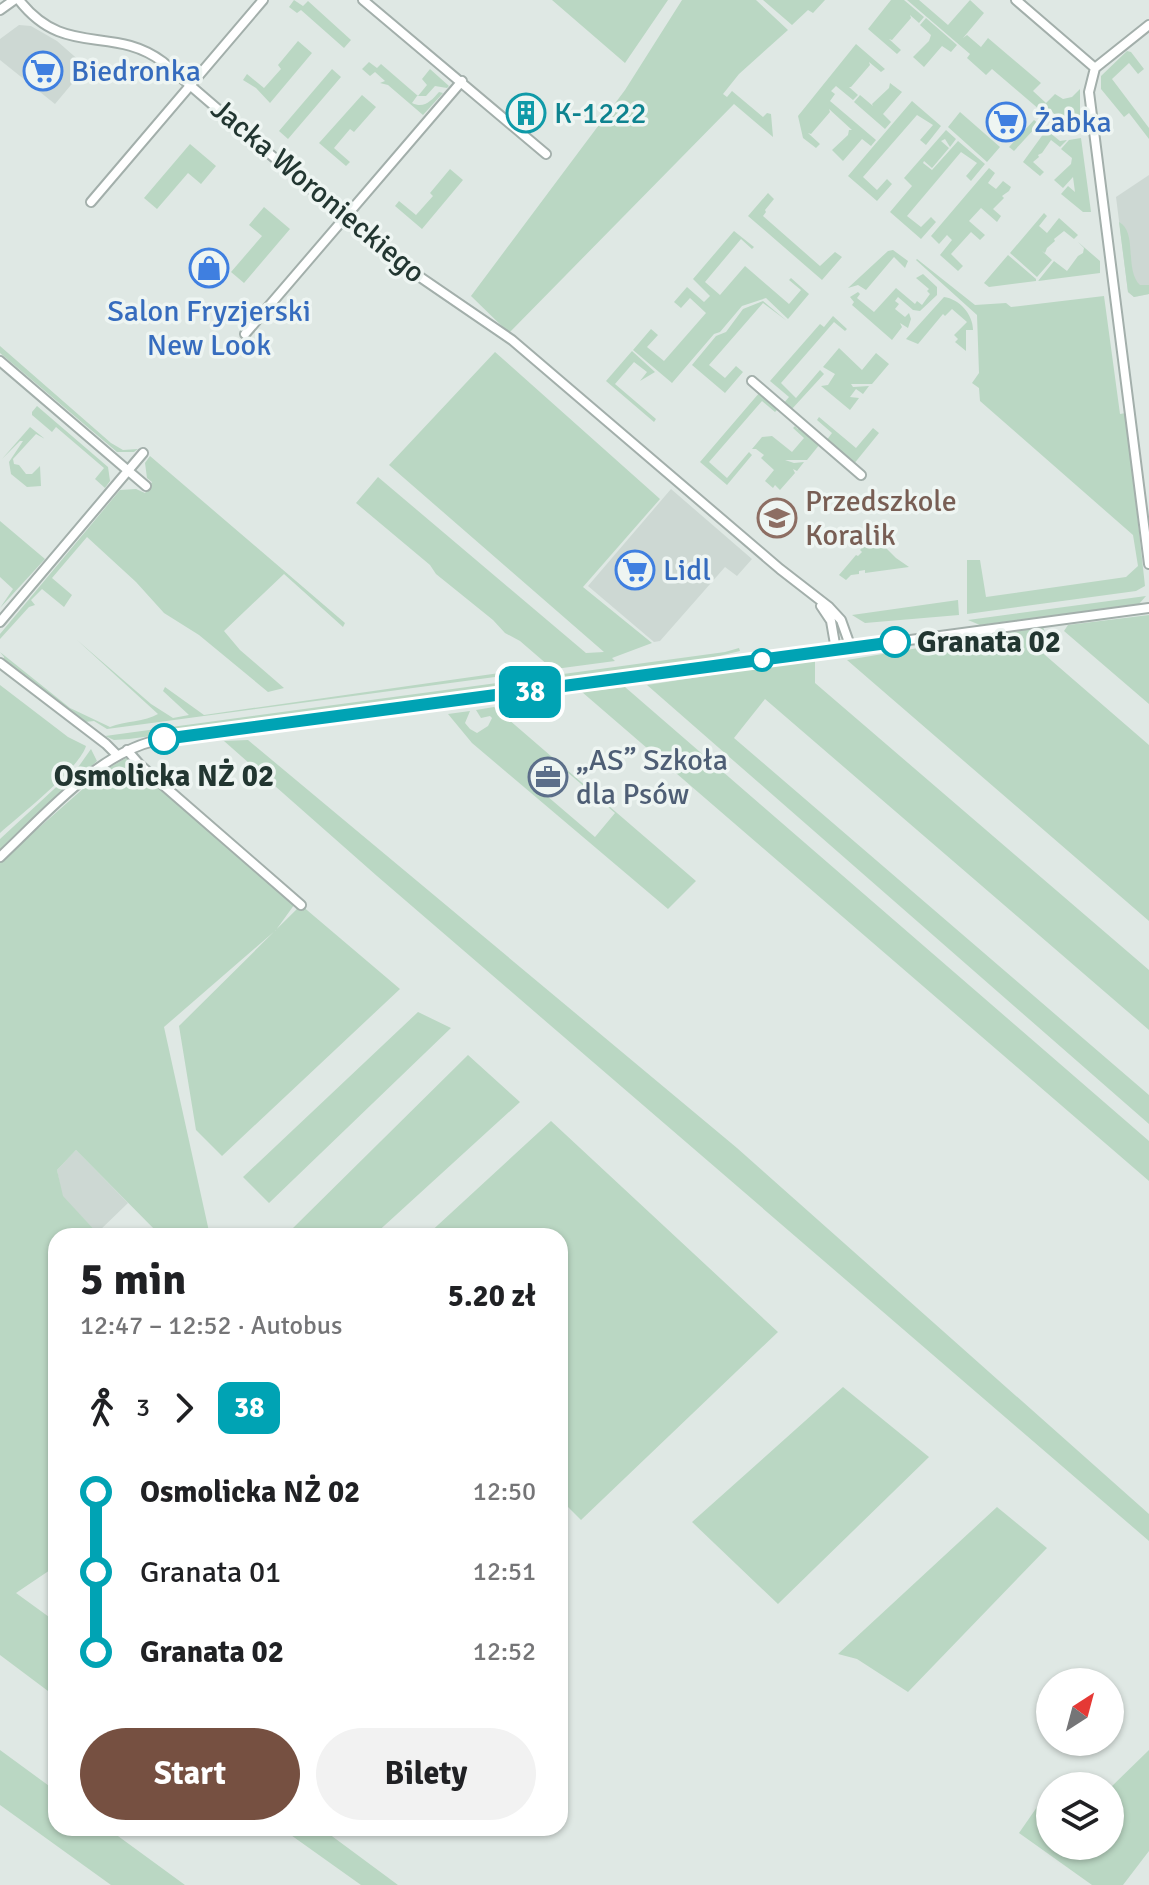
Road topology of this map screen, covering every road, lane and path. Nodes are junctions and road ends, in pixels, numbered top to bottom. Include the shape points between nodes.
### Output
1 (16, 0) edge
2 (263, 0) edge
3 (363, 0) edge
4 (1016, 0) edge
5 (0, 10) edge
6 (1149, 25) edge
7 (1095, 68) junction
8 (462, 81) junction
9 (191, 85) junction
10 (546, 154) dead end
11 (91, 202) dead end
12 (344, 217) junction
13 (245, 334) dead end
14 (0, 361) edge
15 (752, 381) dead end
16 (143, 453) dead end
17 (128, 471) junction
18 (861, 475) dead end
19 (146, 486) dead end
20 (1149, 564) edge
21 (816, 599) junction
22 (1149, 608) edge
23 (0, 622) edge
24 (851, 648) junction
25 (836, 650) junction
26 (0, 663) edge
27 (127, 750) junction
28 (117, 755) junction
29 (0, 857) edge
30 (301, 905) dead end

1 - 5 street
1 - 9 street, Jacka Woronieckiego via 37,20 69,37 144,50
2 - 9 street
3 - 8 street
4 - 7 street
6 - 7 street
7 - 20 street via 1089,92 1091,123
8 - 10 street
8 - 12 street
9 - 11 street
9 - 12 street, Jacka Woronieckiego
12 - 13 street
12 - 21 street, Jacka Woronieckiego via 402,266 507,336
14 - 17 street
15 - 18 street
16 - 17 street
17 - 19 street
17 - 23 street
21 - 24 street, Jacka Woronieckiego via 841,620
21 - 25 street via 831,621
22 - 24 street
24 - 25 street
25 - 27 street via 162,739
26 - 28 street
27 - 28 street
27 - 30 street
28 - 29 street

